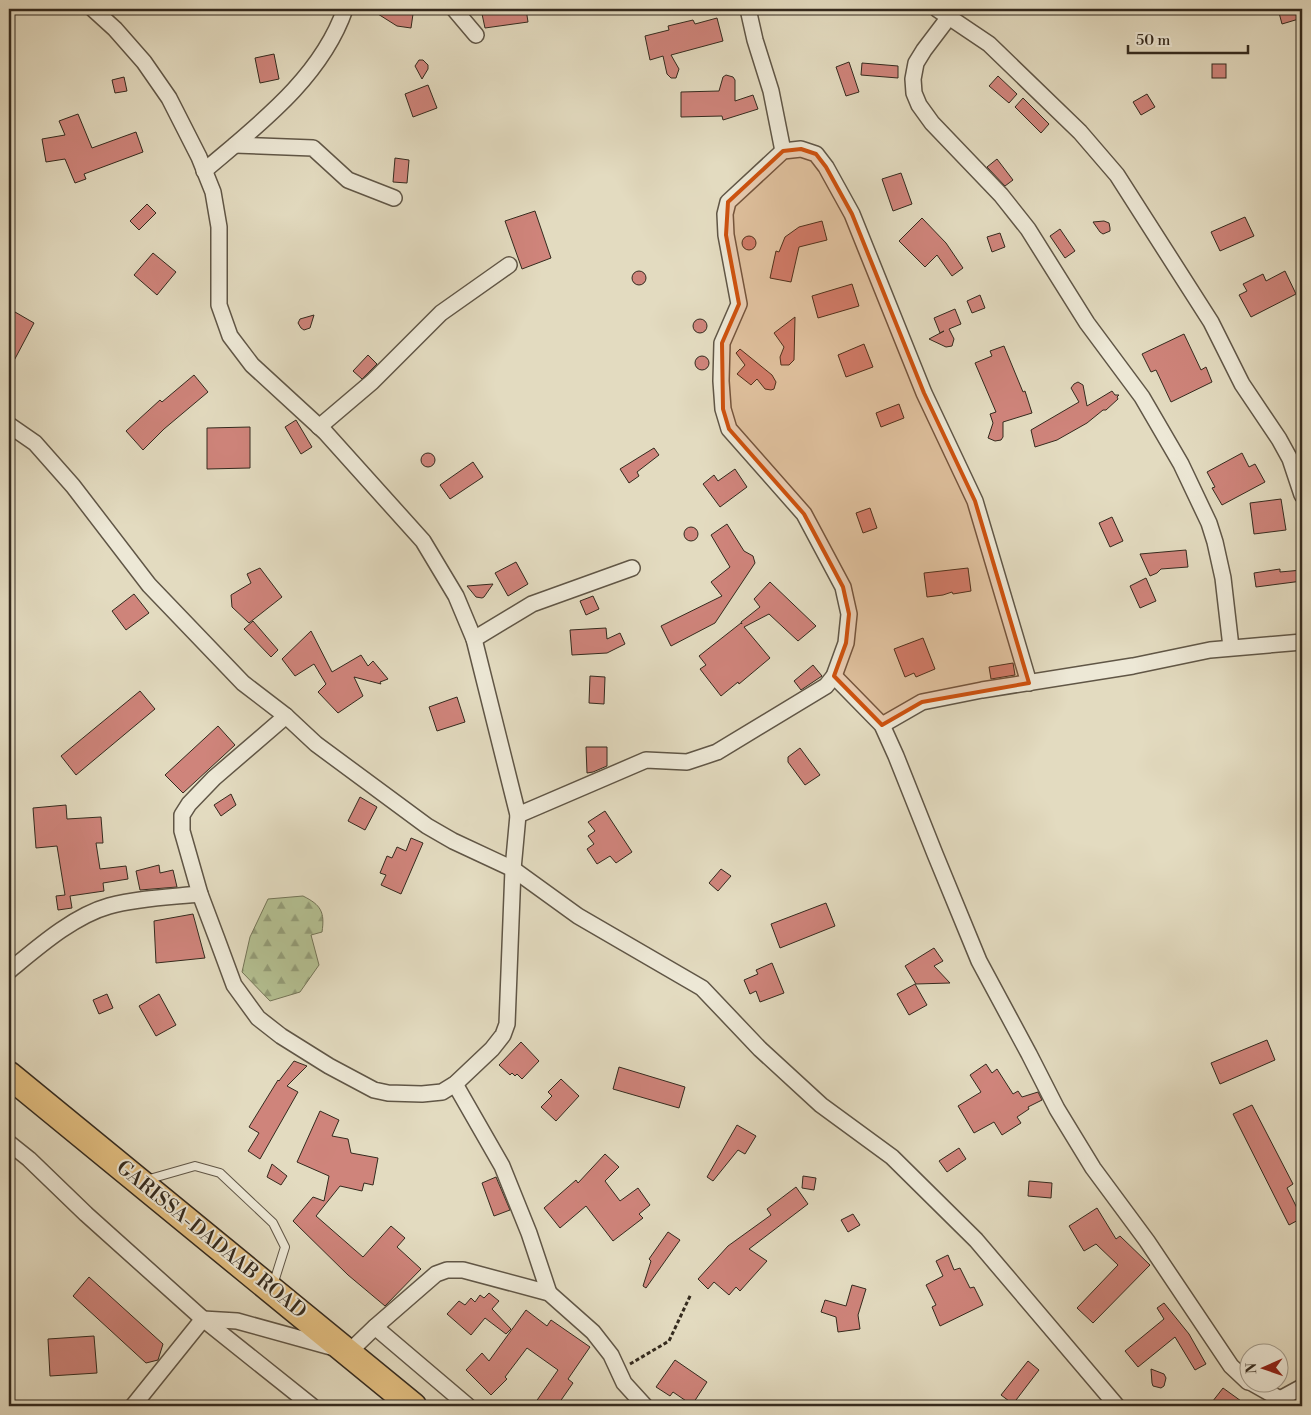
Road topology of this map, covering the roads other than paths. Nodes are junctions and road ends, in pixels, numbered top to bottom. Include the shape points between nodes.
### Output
1 (93, 9) edge
2 (345, 9) edge
3 (454, 9) edge
4 (748, 9) edge
5 (943, 13) edge
6 (476, 35) dead end
7 (235, 145) junction
8 (783, 151) junction
9 (204, 171) junction
10 (394, 198) dead end
11 (509, 265) dead end
12 (9, 425) edge
13 (319, 427) junction
14 (1302, 495) edge
15 (632, 568) dead end
16 (474, 638) junction
17 (1302, 642) edge
18 (1231, 647) junction
19 (834, 676) junction
20 (1029, 683) junction
21 (286, 716) junction
22 (882, 725) junction
23 (518, 816) junction
24 (513, 869) junction
25 (200, 894) junction
26 (9, 971) edge
27 (9, 1075) edge
28 (455, 1084) junction
29 (9, 1143) edge
30 (140, 1182) junction
31 (272, 1289) junction
32 (549, 1293) junction
33 (202, 1319) junction
34 (375, 1327) junction
35 (349, 1352) junction
36 (1238, 1372) edge
37 (1302, 1387) edge
38 (1264, 1392) edge
39 (1278, 1402) edge
40 (133, 1406) edge
41 (312, 1406) edge
42 (413, 1406) edge
43 (468, 1406) edge
44 (645, 1406) edge
45 (1117, 1406) edge

1 - 9 street via 144,62 169,98
2 - 7 street via 322,55 305,78
3 - 6 street
4 - 8 street via 771,91
5 - 14 street via 990,44 1080,132 1117,175 1211,322 1242,384 1279,439 1290,459
5 - 18 street via 916,64 914,93 919,105 1028,229 1087,323 1142,397 1181,464 1215,542
7 - 9 street
7 - 10 street via 313,148 348,180
8 - 19 street via 728,202 726,208 726,235 739,304 722,343 723,409 729,429 804,514 843,587 849,614 846,644
8 - 20 street via 801,149 816,154 852,214 924,392 975,501
9 - 13 street via 213,192 219,227 219,305 230,336 252,365
11 - 13 street via 441,313 372,382
12 - 21 street via 35,443 73,486 149,585 242,683
13 - 16 street via 423,541 456,596
15 - 16 street via 532,604
16 - 23 street
17 - 18 street
18 - 20 street
19 - 22 street
19 - 23 street via 826,686 717,752 687,762 646,760
20 - 22 street via 922,702
21 - 24 street via 316,744 427,826
21 - 25 street via 214,778 182,815 182,831
22 - 36 street via 979,961 1057,1109 1093,1168
23 - 24 street
24 - 28 street via 507,1024 492,1048
24 - 45 street via 578,916 702,988 760,1049 821,1105 892,1157 976,1240
25 - 26 street via 135,901 94,912 58,933
25 - 28 street via 234,985 258,1018 281,1036 374,1090 422,1094 442,1092
27 - 30 highway, GARISSA-DADAAB ROAD
28 - 32 street via 502,1166
29 - 33 street
30 - 31 highway, GARISSA-DADAAB ROAD
30 - 31 lane via 195,1166 220,1173 273,1223 285,1247
31 - 35 highway, GARISSA-DADAAB ROAD
32 - 34 street via 470,1272 447,1270 436,1274
32 - 44 street via 592,1332 611,1356 624,1383
33 - 35 street via 237,1321
33 - 40 street
33 - 41 street
34 - 35 street
34 - 43 street
35 - 42 highway, GARISSA-DADAAB ROAD
37 - 39 street
38 - 39 street

